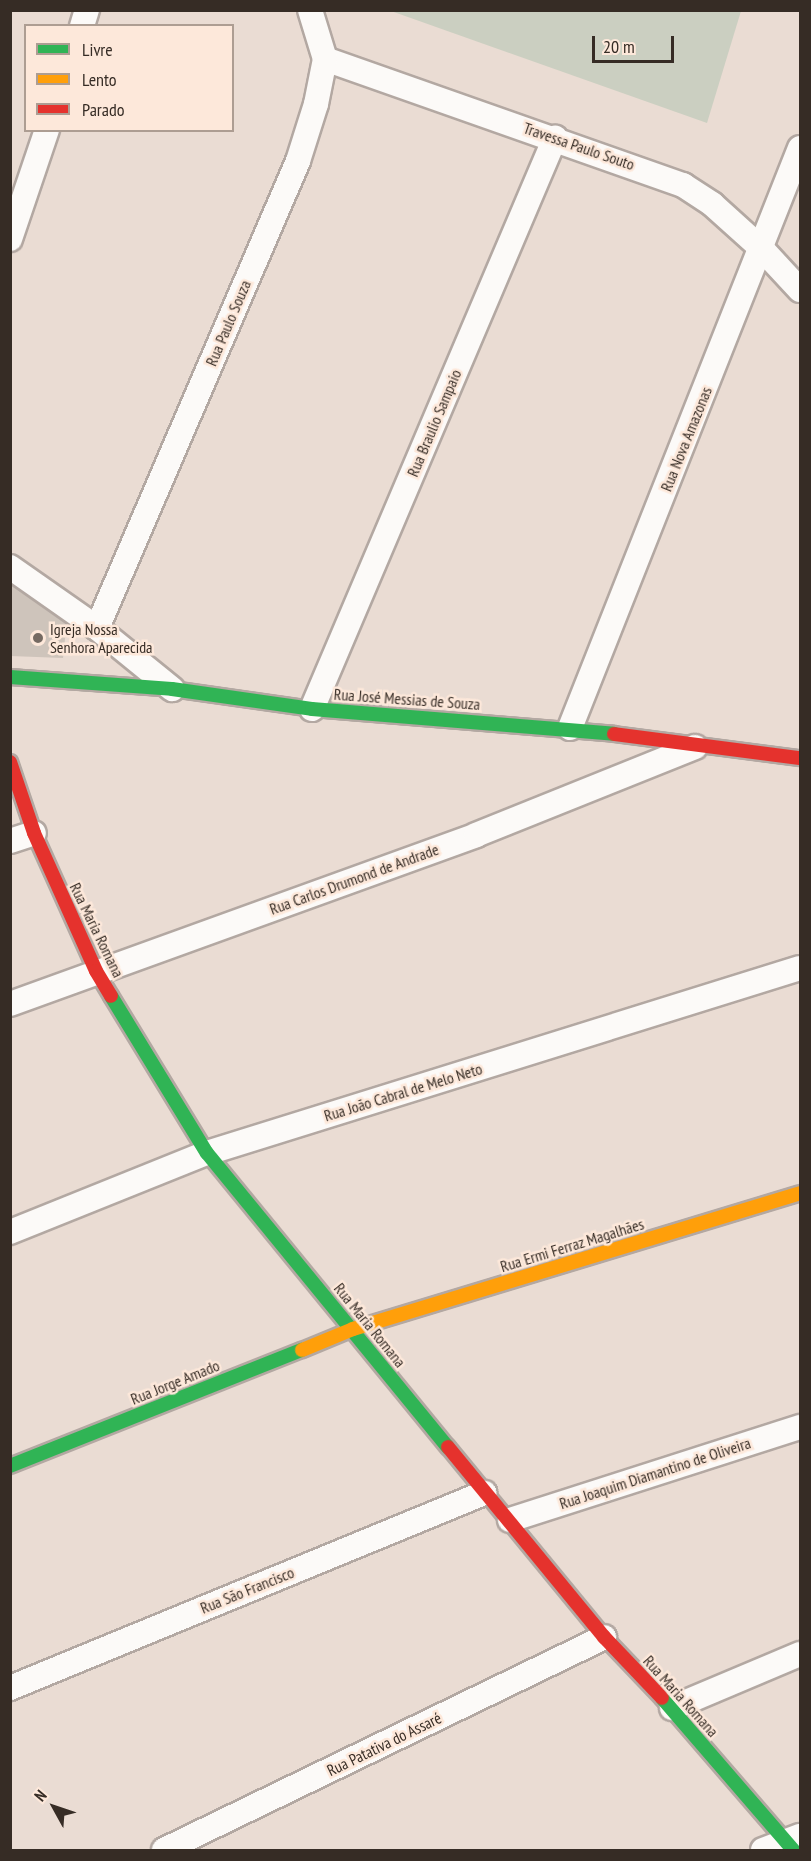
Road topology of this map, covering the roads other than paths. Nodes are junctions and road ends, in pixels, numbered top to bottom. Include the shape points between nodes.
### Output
1 (310, 10) edge
2 (325, 59) junction
3 (46, 132) edge
4 (555, 138) junction
5 (801, 148) edge
6 (10, 240) edge
7 (762, 249) junction
8 (801, 290) edge
9 (10, 567) edge
10 (97, 628) junction
11 (10, 677) edge
12 (172, 689) junction
13 (312, 709) junction
14 (570, 729) junction
15 (695, 747) junction
16 (801, 758) edge
17 (10, 762) edge
18 (34, 833) junction
19 (10, 841) edge
20 (801, 968) edge
21 (96, 971) junction
22 (10, 1004) edge
23 (207, 1153) junction
24 (801, 1193) edge
25 (10, 1232) edge
26 (353, 1329) junction
27 (801, 1427) edge
28 (10, 1466) edge
29 (484, 1492) junction
30 (510, 1520) junction
31 (604, 1637) junction
32 (798, 1661) edge
33 (10, 1688) edge
34 (672, 1708) junction
35 (793, 1842) edge
36 (164, 1851) edge
37 (763, 1851) edge

1 - 2 street, Rua Paulo Souza
2 - 4 street, Travessa Paulo Souto
2 - 10 street, Rua Paulo Souza via 298,161
3 - 6 street
4 - 7 street, Travessa Paulo Souto via 683,185 712,204
4 - 13 street, Rua Braulio Sampaio
5 - 7 street, Rua Nova Amazonas
7 - 8 street, Travessa Paulo Souto
7 - 14 street, Rua Nova Amazonas
9 - 10 street
10 - 12 street
11 - 12 street, Rua José Messias de Souza
12 - 13 street, Rua José Messias de Souza
13 - 14 street, Rua José Messias de Souza
14 - 15 street, Rua José Messias de Souza
15 - 16 street, Rua José Messias de Souza
15 - 21 street, Rua Carlos Drumond de Andrade via 476,835
17 - 18 street, Rua Maria Romana
18 - 19 street
18 - 21 street, Rua Maria Romana
20 - 23 street, Rua João Cabral de Melo Neto
21 - 22 street, Rua Carlos Drumond de Andrade
21 - 23 street, Rua Maria Romana
23 - 25 street, Rua João Cabral de Melo Neto
23 - 26 street, Rua Maria Romana
24 - 26 street, Rua Ermi Ferraz Magalhães
26 - 28 street, Rua Jorge Amado
26 - 29 street, Rua Maria Romana
27 - 30 street, Rua Joaquim Diamantino de Oliveira
29 - 30 street, Rua Maria Romana
29 - 33 street, Rua São Francisco
30 - 31 street, Rua Maria Romana
31 - 34 street, Rua Maria Romana
31 - 36 street, Rua Patativa do Assaré
32 - 34 street
34 - 35 street, Rua Maria Romana
35 - 37 street

